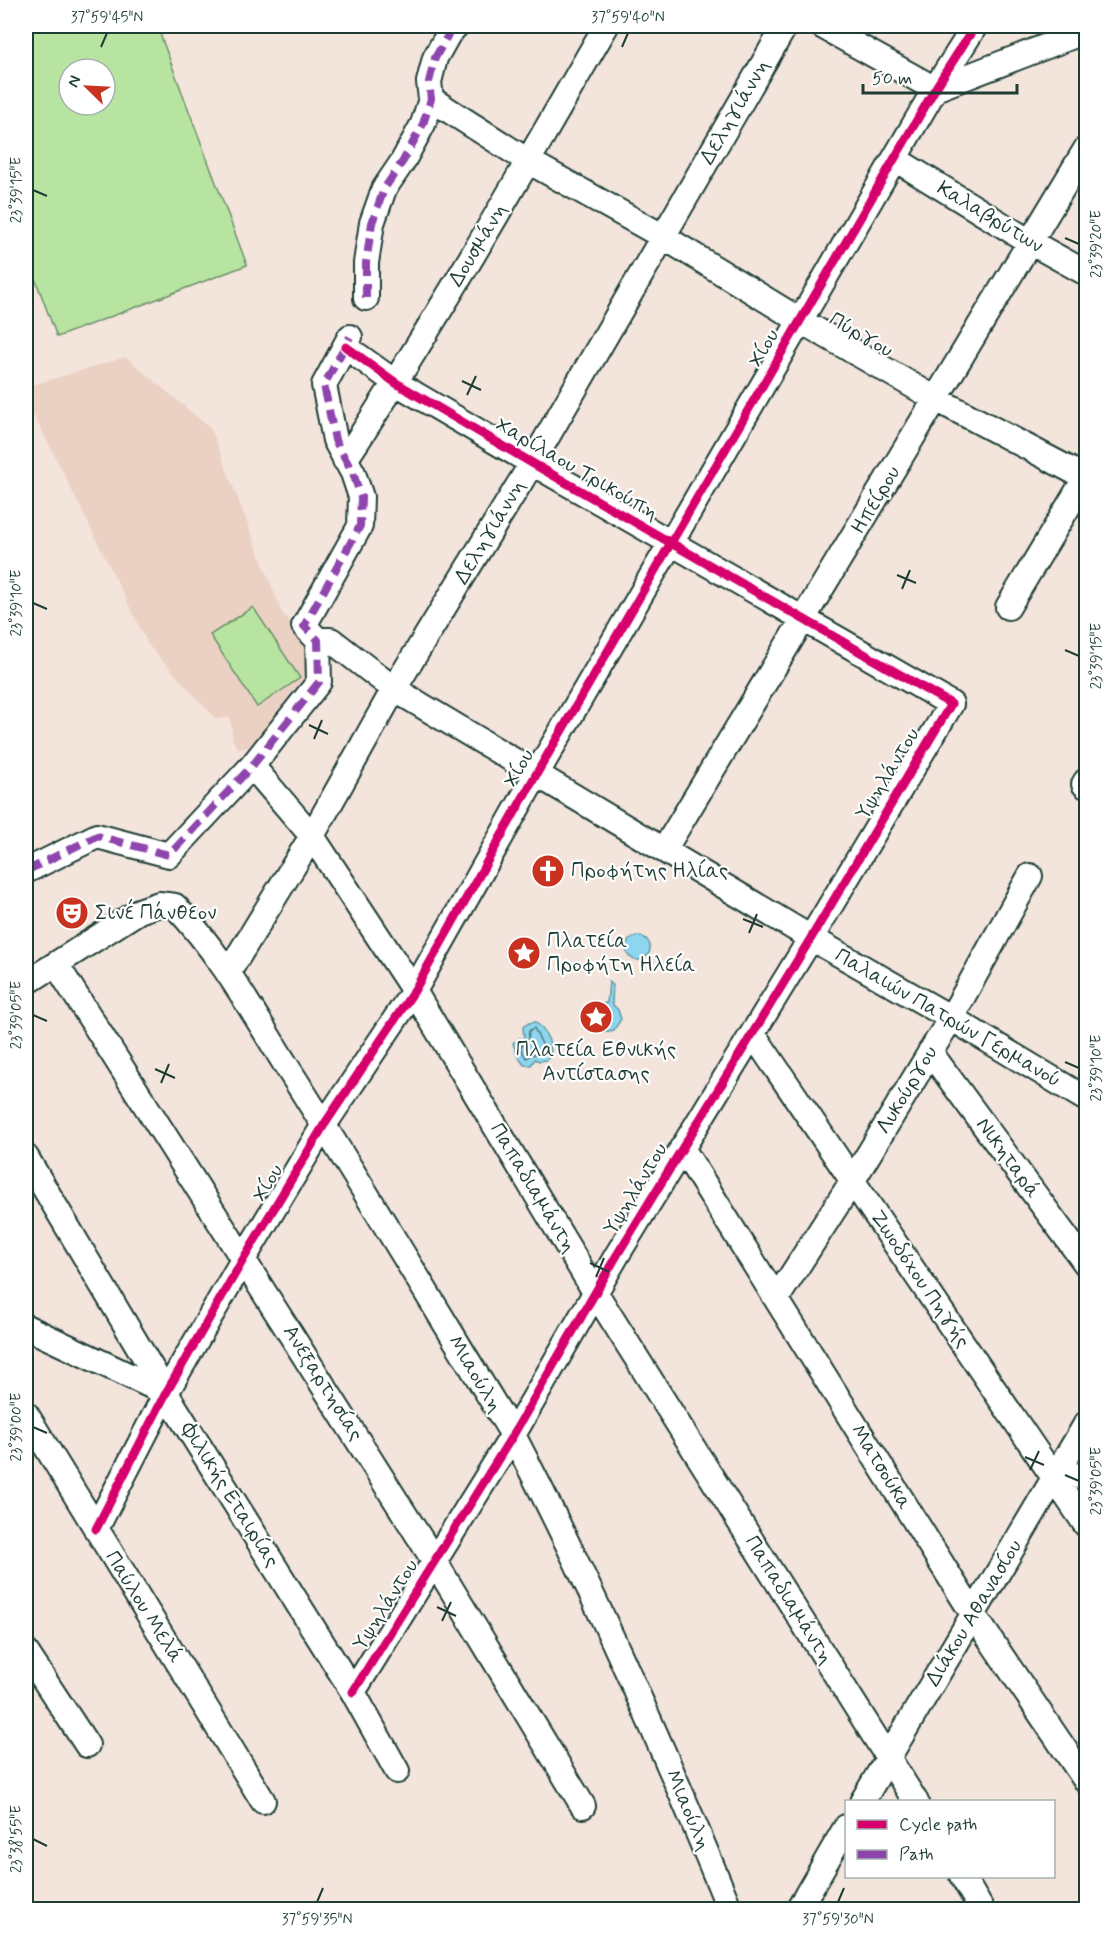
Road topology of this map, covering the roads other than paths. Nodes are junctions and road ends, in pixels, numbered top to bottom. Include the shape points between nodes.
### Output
1 (456, 26) edge
2 (606, 26) edge
3 (785, 26) edge
4 (822, 26) edge
5 (975, 26) edge
6 (1086, 31) edge
7 (935, 89) junction
8 (431, 99) junction
9 (1086, 149) edge
10 (895, 159) junction
11 (528, 161) junction
12 (662, 236) junction
13 (1030, 242) junction
14 (1086, 273) edge
15 (366, 298) dead end
16 (801, 321) junction
17 (396, 383) junction
18 (936, 399) junction
19 (345, 460) junction
20 (532, 463) junction
21 (1086, 478) edge
22 (671, 544) junction
23 (1008, 607) dead end
24 (803, 621) junction
25 (318, 640) junction
26 (394, 689) junction
27 (951, 704) joint
28 (252, 766) junction
29 (537, 773) junction
30 (312, 836) junction
31 (664, 850) junction
32 (26, 871) edge
33 (1030, 876) dead end
34 (811, 938) junction
35 (56, 964) junction
36 (228, 973) junction
37 (26, 983) edge
38 (414, 991) junction
39 (951, 1018) junction
40 (753, 1034) junction
41 (930, 1052) junction
42 (1086, 1099) edge
43 (324, 1125) junction
44 (682, 1148) junction
45 (26, 1157) edge
46 (853, 1180) junction
47 (244, 1258) junction
48 (1086, 1264) edge
49 (595, 1292) junction
50 (777, 1298) junction
51 (26, 1327) edge
52 (166, 1393) junction
53 (26, 1414) edge
54 (1086, 1424) edge
55 (513, 1435) junction
56 (1086, 1475) edge
57 (1054, 1477) junction
58 (1086, 1525) edge
59 (96, 1529) junction
60 (435, 1562) junction
61 (973, 1614) junction
62 (26, 1652) edge
63 (353, 1692) junction
64 (87, 1745) dead end
65 (888, 1757) junction
66 (397, 1771) dead end
67 (1086, 1781) edge
68 (863, 1800) edge
69 (915, 1800) edge
70 (263, 1801) dead end
71 (583, 1806) dead end
72 (845, 1829) edge
73 (963, 1878) edge
74 (799, 1909) edge
75 (730, 1910) edge
76 (982, 1910) edge

1 - 8 street via 435,58 429,82
2 - 11 street, Δουσμάνη
3 - 12 street, Δεληγιάννη
4 - 7 street
5 - 7 street, Χίου
6 - 7 street
7 - 10 street, Χίου
8 - 11 street, Πύργου
8 - 15 street via 423,124 384,189 372,223
9 - 13 street, Ηπείρου
10 - 13 street, Καλαβρύτων
10 - 16 street, Χίου
11 - 12 street, Πύργου
11 - 17 street, Δουσμάνη
12 - 16 street, Πύργου
12 - 20 street, Δεληγιάννη
13 - 14 street, Καλαβρύτων
13 - 18 street, Ηπείρου
16 - 18 street, Πύργου
16 - 22 street, Χίου
17 - 19 street, Δουσμάνη
17 - 19 street, Χαρίλαου Τρικούπη via 348,342 324,385 335,440
17 - 20 street, Χαρίλαου Τρικούπη
18 - 21 street, Πύργου
18 - 24 street, Ηπείρου
19 - 25 street via 361,497 360,526 303,626
20 - 22 street, Χαρίλαου Τρικούπη
20 - 26 street, Δεληγιάννη
21 - 23 street
22 - 24 street, Χαρίλαου Τρικούπη
22 - 29 street, Χίου
24 - 27 street, Χαρίλαου Τρικούπη
24 - 31 street, Ηπείρου
25 - 26 street, Παλαιών Πατρών Γερμανού via 331,640
25 - 28 street via 319,682
26 - 29 street, Παλαιών Πατρών Γερμανού
26 - 30 street, Δεληγιάννη
27 - 34 street, Υψηλάντου
28 - 30 street, Παπαδιαμάντη
28 - 32 street via 169,855 98,836
29 - 31 street, Παλαιών Πατρών Γερμανού
29 - 38 street, Χίου
30 - 36 street, Δεληγιάννη
30 - 38 street, Παπαδιαμάντη
31 - 34 street, Παλαιών Πατρών Γερμανού
33 - 39 street, Λυκούργου
34 - 39 street, Παλαιών Πατρών Γερμανού
34 - 40 street, Υψηλάντου
35 - 36 street, Μιαούλη via 139,911 159,904 175,906
35 - 37 street
35 - 47 street, Ανεξαρτησίας
36 - 43 street, Μιαούλη
38 - 43 street, Χίου
38 - 49 street, Παπαδιαμάντη
39 - 41 street, Λυκούργου
39 - 42 street, Παλαιών Πατρών Γερμανού
40 - 44 street, Υψηλάντου
40 - 46 street, Ζωοδόχου Πηγής
41 - 46 street, Λυκούργου
41 - 48 street, Νικηταρά
43 - 47 street, Χίου
43 - 55 street, Μιαούλη
44 - 49 street, Υψηλάντου
44 - 50 street, Ματσούκα
45 - 52 street, Φιλικής Εταιρίας
46 - 50 street, Λυκούργου
46 - 57 street, Ζωοδόχου Πηγής
47 - 52 street, Χίου
47 - 60 street, Ανεξαρτησίας
49 - 55 street, Υψηλάντου
49 - 65 street, Παπαδιαμάντη
50 - 61 street, Ματσούκα
51 - 52 street
52 - 59 street, Χίου
52 - 63 street, Φιλικής Εταιρίας
53 - 59 street, Παύλου Μελά
54 - 57 street, Διάκου Αθανασίου
55 - 60 street, Υψηλάντου
55 - 75 street, Μιαούλη via 637,1693
56 - 57 street
57 - 58 street, Ζωοδόχου Πηγής
57 - 61 street, Διάκου Αθανασίου
59 - 70 street, Παύλου Μελά
60 - 63 street, Υψηλάντου
60 - 71 street, Ανεξαρτησίας
61 - 65 street, Διάκου Αθανασίου
61 - 67 street, Ματσούκα
62 - 64 street
63 - 66 street, Φιλικής Εταιρίας
65 - 68 street, Διάκου Αθανασίου
65 - 69 street, Παπαδιαμάντη
72 - 74 street
73 - 76 street

